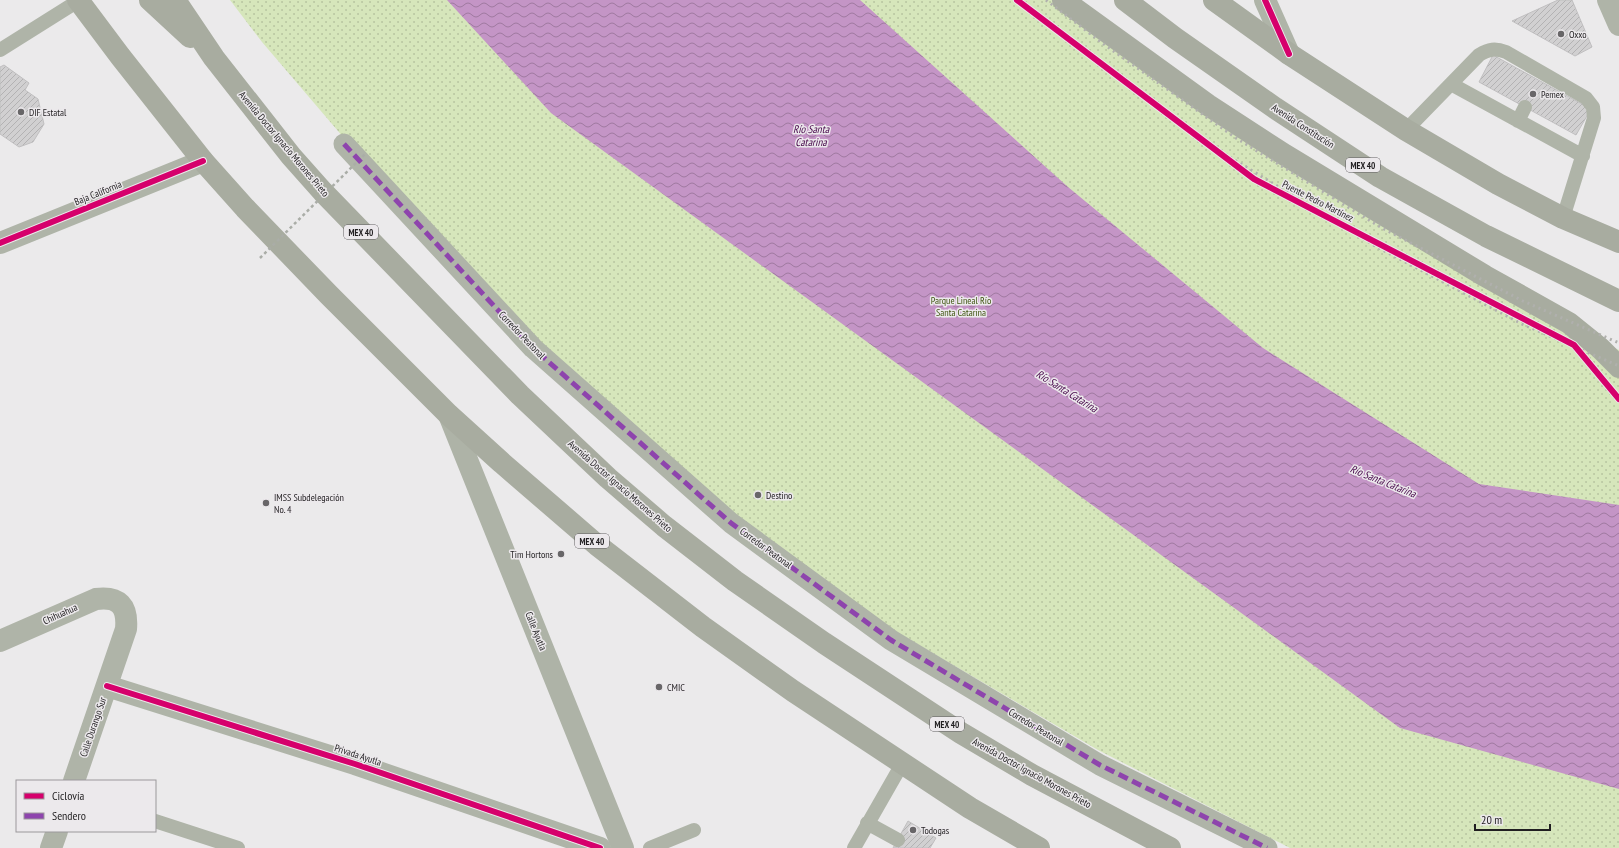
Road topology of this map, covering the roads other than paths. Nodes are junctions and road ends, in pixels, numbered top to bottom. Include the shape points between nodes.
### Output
1 (78, 0) edge
2 (150, 0) edge
3 (175, 0) edge
4 (1063, 0) edge
5 (1125, 0) edge
6 (1214, 0) edge
7 (1265, 0) edge
8 (1608, 0) edge
9 (1619, 25) edge
10 (0, 50) edge
11 (1289, 54) junction
12 (214, 58) junction
13 (1451, 84) junction
14 (1525, 107) dead end
15 (1518, 121) junction
16 (1406, 130) junction
17 (344, 144) dead end
18 (1583, 156) junction
19 (204, 161) junction
20 (1563, 218) junction
21 (1619, 242) edge
22 (0, 243) edge
23 (1619, 301) edge
24 (1619, 367) edge
25 (449, 415) junction
26 (121, 604) joint
27 (0, 641) edge
28 (107, 686) junction
29 (902, 764) junction
30 (74, 780) edge
31 (156, 821) edge
32 (867, 824) junction
33 (694, 830) dead end
34 (57, 832) edge
35 (898, 840) dead end
36 (587, 846) edge
37 (51, 848) edge
38 (238, 848) edge
39 (623, 848) edge
40 (650, 848) edge
41 (854, 848) edge
42 (1039, 848) edge
43 (1170, 848) edge
44 (1267, 848) edge

1 - 10 lane
1 - 19 highway, MEX 40
2 - 12 highway
3 - 12 highway, Avenida Doctor Ignacio Morones Prieto / MEX 40
4 - 24 highway via 1215,110 1285,155 1569,324 1600,348
5 - 23 highway, Avenida Constitución / MEX 40 via 1175,38 1380,177 1486,236
6 - 11 highway
7 - 11 street
8 - 9 street
11 - 16 highway
12 - 43 highway, Avenida Doctor Ignacio Morones Prieto / MEX 40 via 291,156 323,192 520,395 608,478 664,526 735,581 961,733 1032,775
13 - 15 lane
13 - 16 lane
13 - 18 lane via 1479,55 1489,49 1506,52 1541,78 1586,98 1593,107 1594,118
14 - 15 lane
15 - 18 lane
16 - 20 highway via 1498,184
17 - 44 street, Corredor Peatonal via 533,348 731,523 891,640 1100,765
18 - 20 lane
19 - 22 street, Baja California
19 - 25 highway, MEX 40 via 329,296
20 - 21 highway
25 - 29 highway, MEX 40 via 603,550 703,627
25 - 39 main road, Calle Ayutla
26 - 27 street, Chihuahua via 114,599 96,599
26 - 28 street, Calle Durango Sur via 127,619 126,629
28 - 30 street, Calle Durango Sur
28 - 36 street, Privada Ayutla via 355,764
29 - 32 lane
29 - 42 highway, MEX 40
31 - 38 lane
32 - 35 lane
32 - 41 lane
33 - 40 lane
34 - 37 street

